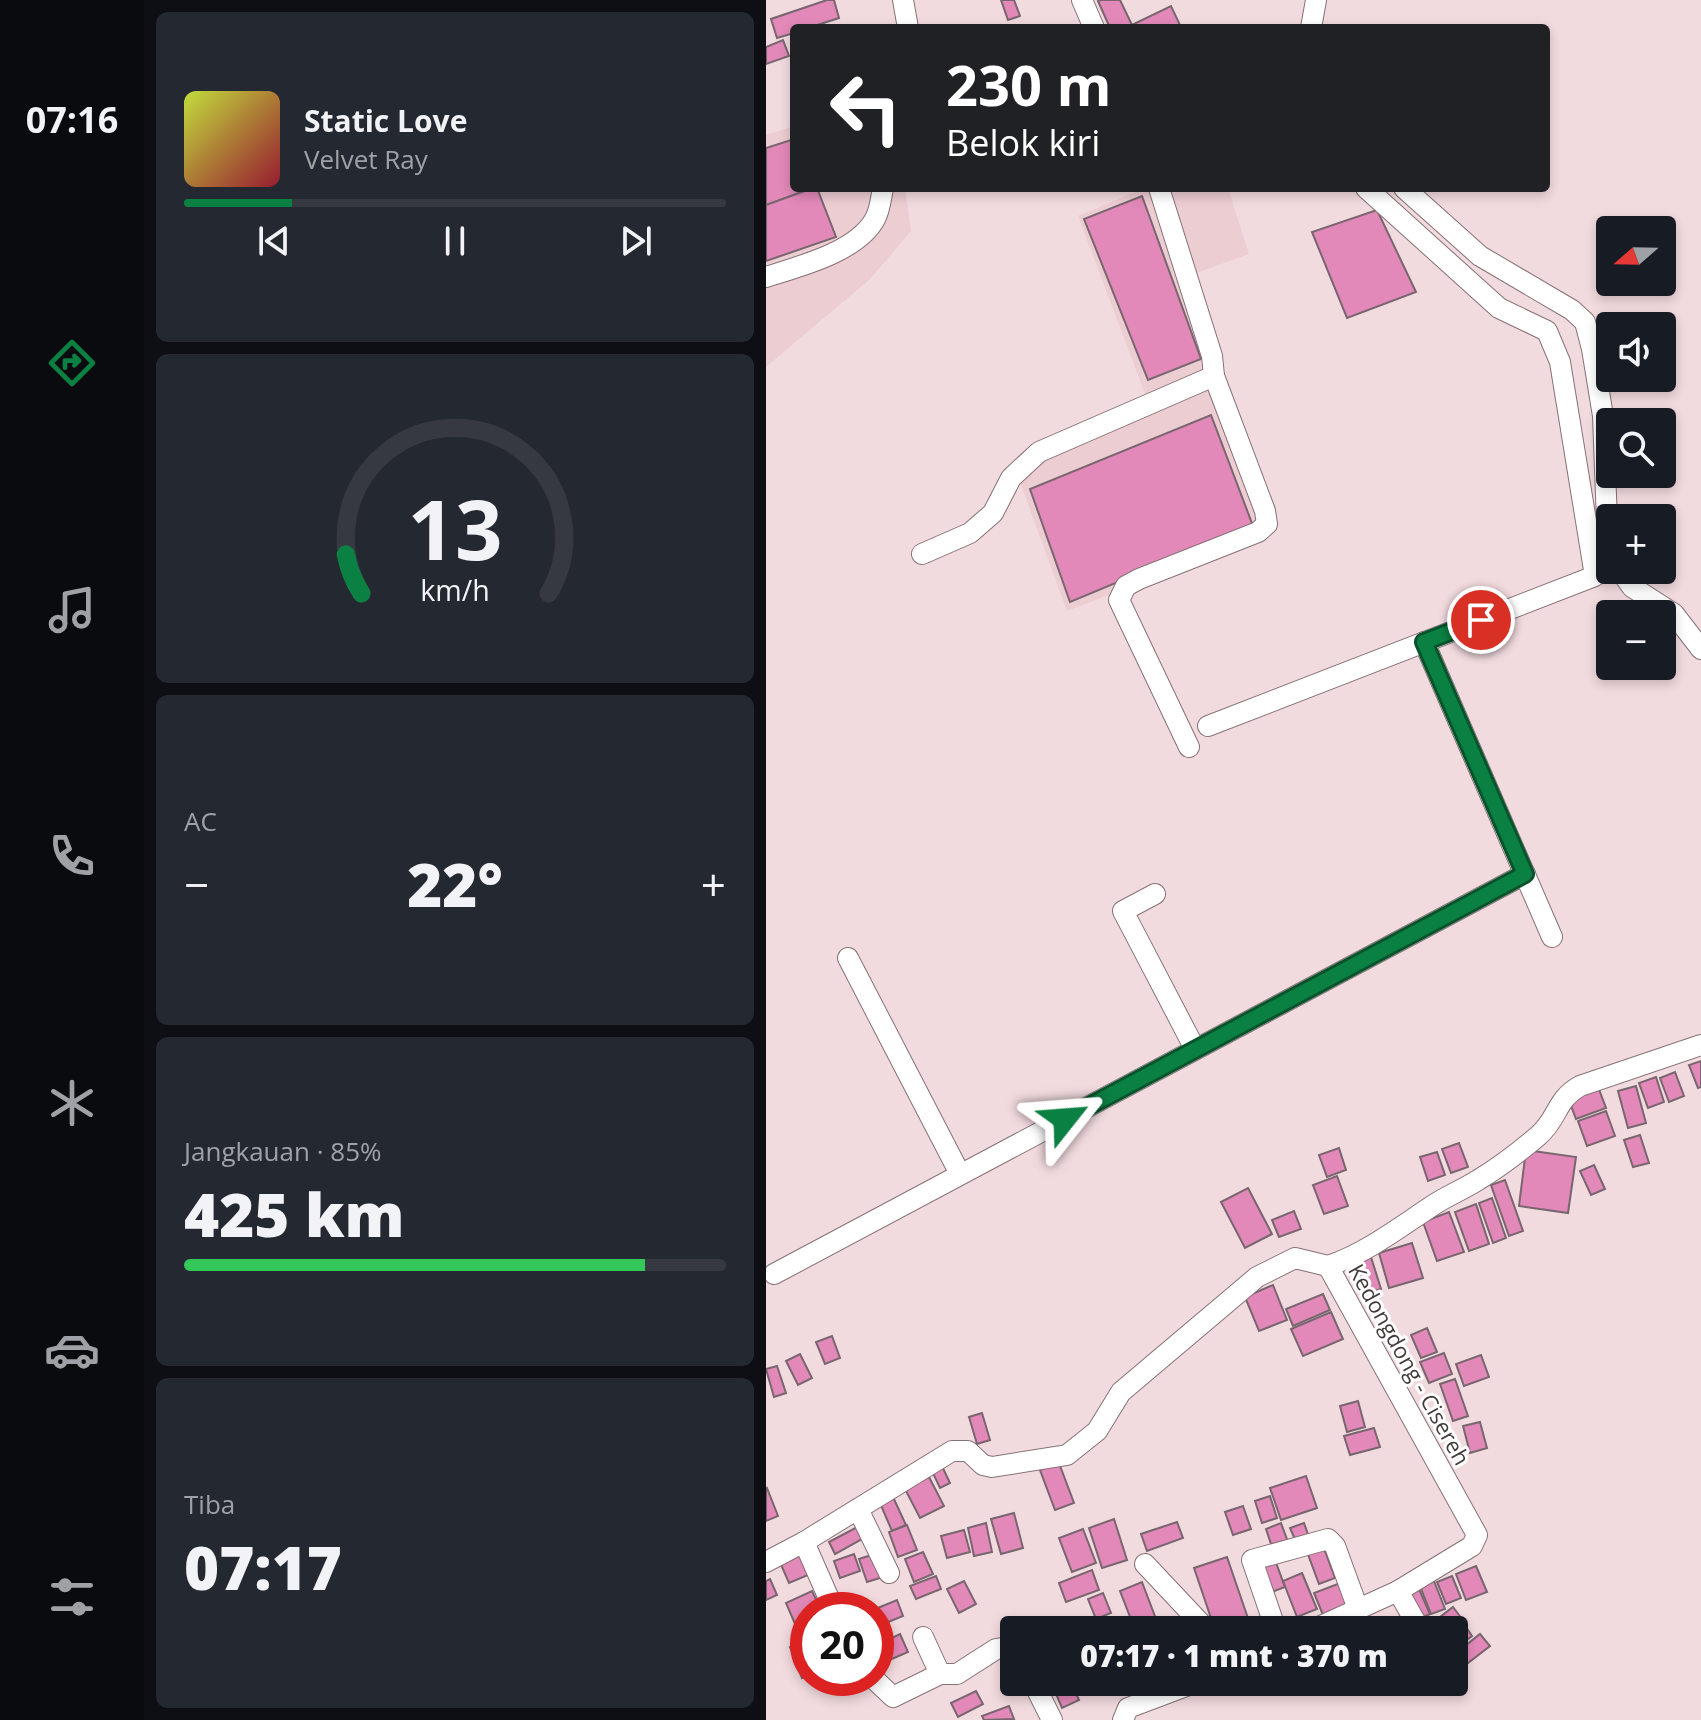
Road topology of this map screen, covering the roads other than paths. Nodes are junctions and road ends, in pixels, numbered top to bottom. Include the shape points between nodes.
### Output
1 (1082, 0) edge
2 (1316, 0) edge
3 (1092, 24) edge
4 (1312, 24) edge
5 (882, 192) edge
6 (1160, 192) edge
7 (1370, 192) edge
8 (1408, 192) edge
9 (766, 277) edge
10 (1214, 376) junction
11 (1606, 504) edge
12 (922, 554) dead end
13 (1630, 584) edge
14 (1424, 642) junction
15 (1701, 649) edge
16 (1208, 726) dead end
17 (1189, 747) dead end
18 (1525, 874) junction
19 (1155, 894) dead end
20 (1552, 937) dead end
21 (848, 958) dead end
22 (1701, 1045) edge
23 (1195, 1049) junction
24 (960, 1174) junction
25 (1328, 1266) junction
26 (774, 1274) dead end
27 (858, 1509) junction
28 (804, 1542) junction
29 (766, 1562) edge
30 (1145, 1564) dead end
31 (889, 1573) dead end
32 (1398, 1591) junction
33 (826, 1592) edge
34 (1358, 1609) junction
35 (1194, 1616) edge
36 (1271, 1616) edge
37 (1343, 1616) edge
38 (1412, 1616) edge
39 (923, 1637) dead end
40 (1000, 1648) edge
41 (940, 1674) junction
42 (892, 1696) edge
43 (1040, 1696) edge
44 (1160, 1696) edge
45 (1052, 1720) edge
46 (1123, 1720) edge

1 - 3 street
2 - 4 street
5 - 9 street via 876,217 861,237
6 - 10 street
7 - 14 street via 1499,308 1547,331 1560,362 1595,576
8 - 11 street via 1480,256 1585,322 1603,416
10 - 12 street via 1039,452 1011,478 993,513 970,533
10 - 17 street via 1267,524 1139,579 1126,586 1119,600
13 - 15 street via 1674,614
14 - 16 street
14 - 18 street
18 - 20 street
18 - 23 street
19 - 23 street via 1123,911
21 - 24 street
22 - 25 street, Kedongdong - Cisereh via 1569,1092 1539,1135 1478,1181 1349,1259
23 - 24 street
24 - 26 street
25 - 27 street via 1295,1258 1257,1277 1121,1392 1097,1431 1067,1455 992,1467 968,1451 952,1451
25 - 32 street, Kedongdong - Cisereh via 1477,1535 1472,1546
27 - 28 street
27 - 31 street
28 - 29 street
28 - 33 street
30 - 35 street
32 - 34 street, Kedongdong - Cisereh
32 - 38 street
34 - 36 street via 1328,1539 1252,1560
34 - 37 street, Kedongdong - Cisereh
39 - 41 street
40 - 41 street via 957,1674
41 - 42 street
43 - 45 street
44 - 46 street via 1128,1708

